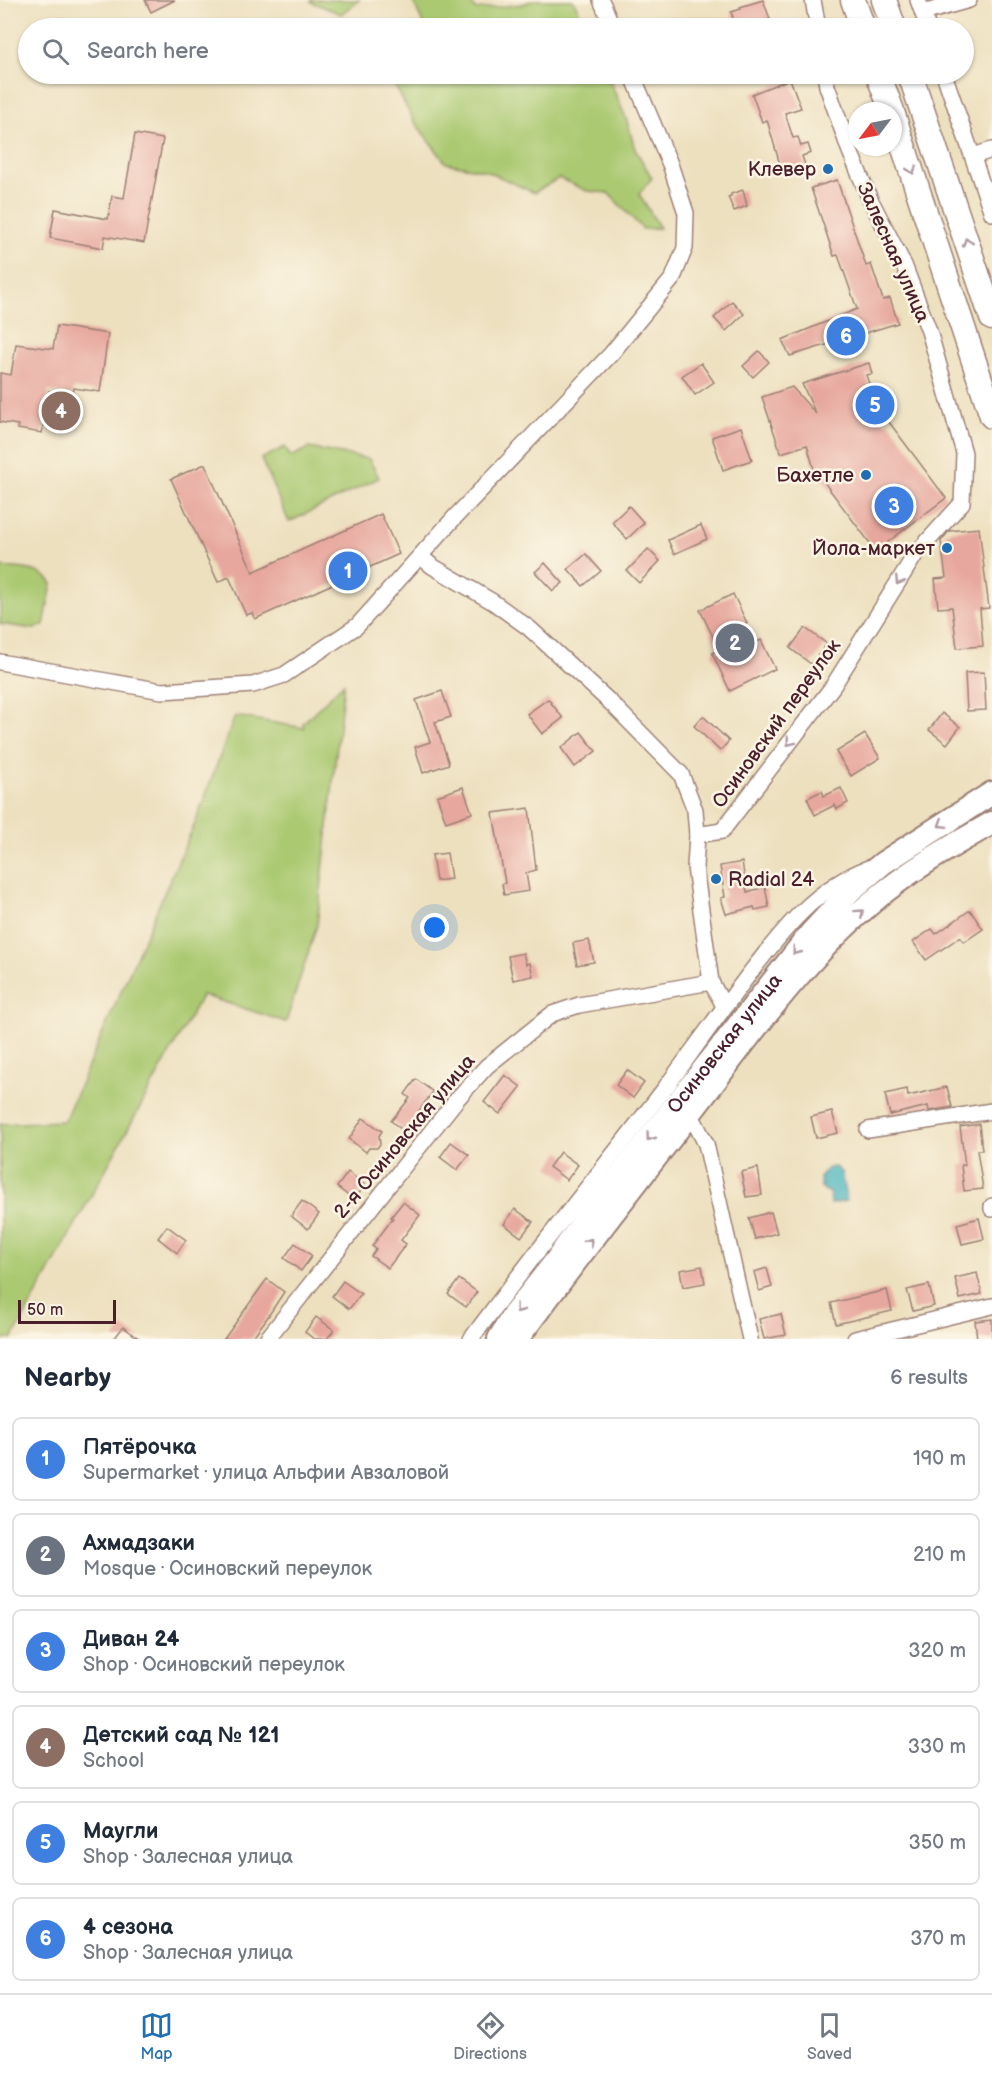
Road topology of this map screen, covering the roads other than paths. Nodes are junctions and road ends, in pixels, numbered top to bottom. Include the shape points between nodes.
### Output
1 (601, 0) edge
2 (813, 0) edge
3 (853, 0) edge
4 (885, 0) edge
5 (969, 0) edge
6 (921, 6) edge
7 (609, 18) edge
8 (816, 18) edge
9 (859, 18) edge
10 (891, 18) edge
11 (636, 84) edge
12 (828, 84) edge
13 (882, 84) edge
14 (913, 84) edge
15 (948, 84) edge
16 (888, 102) edge
17 (902, 143) edge
18 (992, 150) edge
19 (973, 156) junction
20 (992, 213) edge
21 (992, 318) edge
22 (992, 416) edge
23 (962, 503) joint
24 (421, 557) junction
25 (0, 663) edge
26 (992, 793) edge
27 (992, 823) edge
28 (697, 835) junction
29 (883, 863) junction
30 (711, 982) junction
31 (724, 1006) junction
32 (992, 1111) edge
33 (690, 1113) junction
34 (868, 1130) dead end
35 (992, 1306) edge
36 (489, 1315) junction
37 (506, 1338) edge
38 (267, 1339) edge
39 (471, 1339) edge
40 (750, 1339) edge
41 (855, 1339) edge

1 - 7 street
2 - 8 street
3 - 9 main road
4 - 10 main road
5 - 6 street
11 - 24 street via 686,213 685,248 674,278 611,354
12 - 23 street, Залесная улица via 849,149 904,265 929,331 964,453
13 - 16 main road, Залесная улица
21 -> 14 main road
15 - 19 street
17 -> 22 main road, Залесная улица
18 - 19 street
19 - 20 street
23 -> 28 street, Осиновский переулок via 915,555 833,686 722,831
24 - 25 street via 357,626 284,675 253,685 162,691
24 - 28 street, Осиновский переулок via 529,628 681,774 695,810
26 -> 29 street, Осиновская улица
33 -> 27 street, Осиновская улица via 765,1016 840,931 900,880
28 - 30 street, Осиновский переулок via 695,867
29 - 31 street via 849,876 809,904 782,931
29 -> 37 street, Осиновская улица via 811,933 584,1221 514,1314
30 - 31 street, Осиновский переулок
30 - 38 street, 2-я Осиновская улица via 579,1005 552,1014 488,1066 457,1099
31 - 36 street
32 - 34 street
37 -> 33 street, Осиновская улица
33 - 40 street via 706,1144
35 - 41 street
36 - 37 street
36 - 39 street

